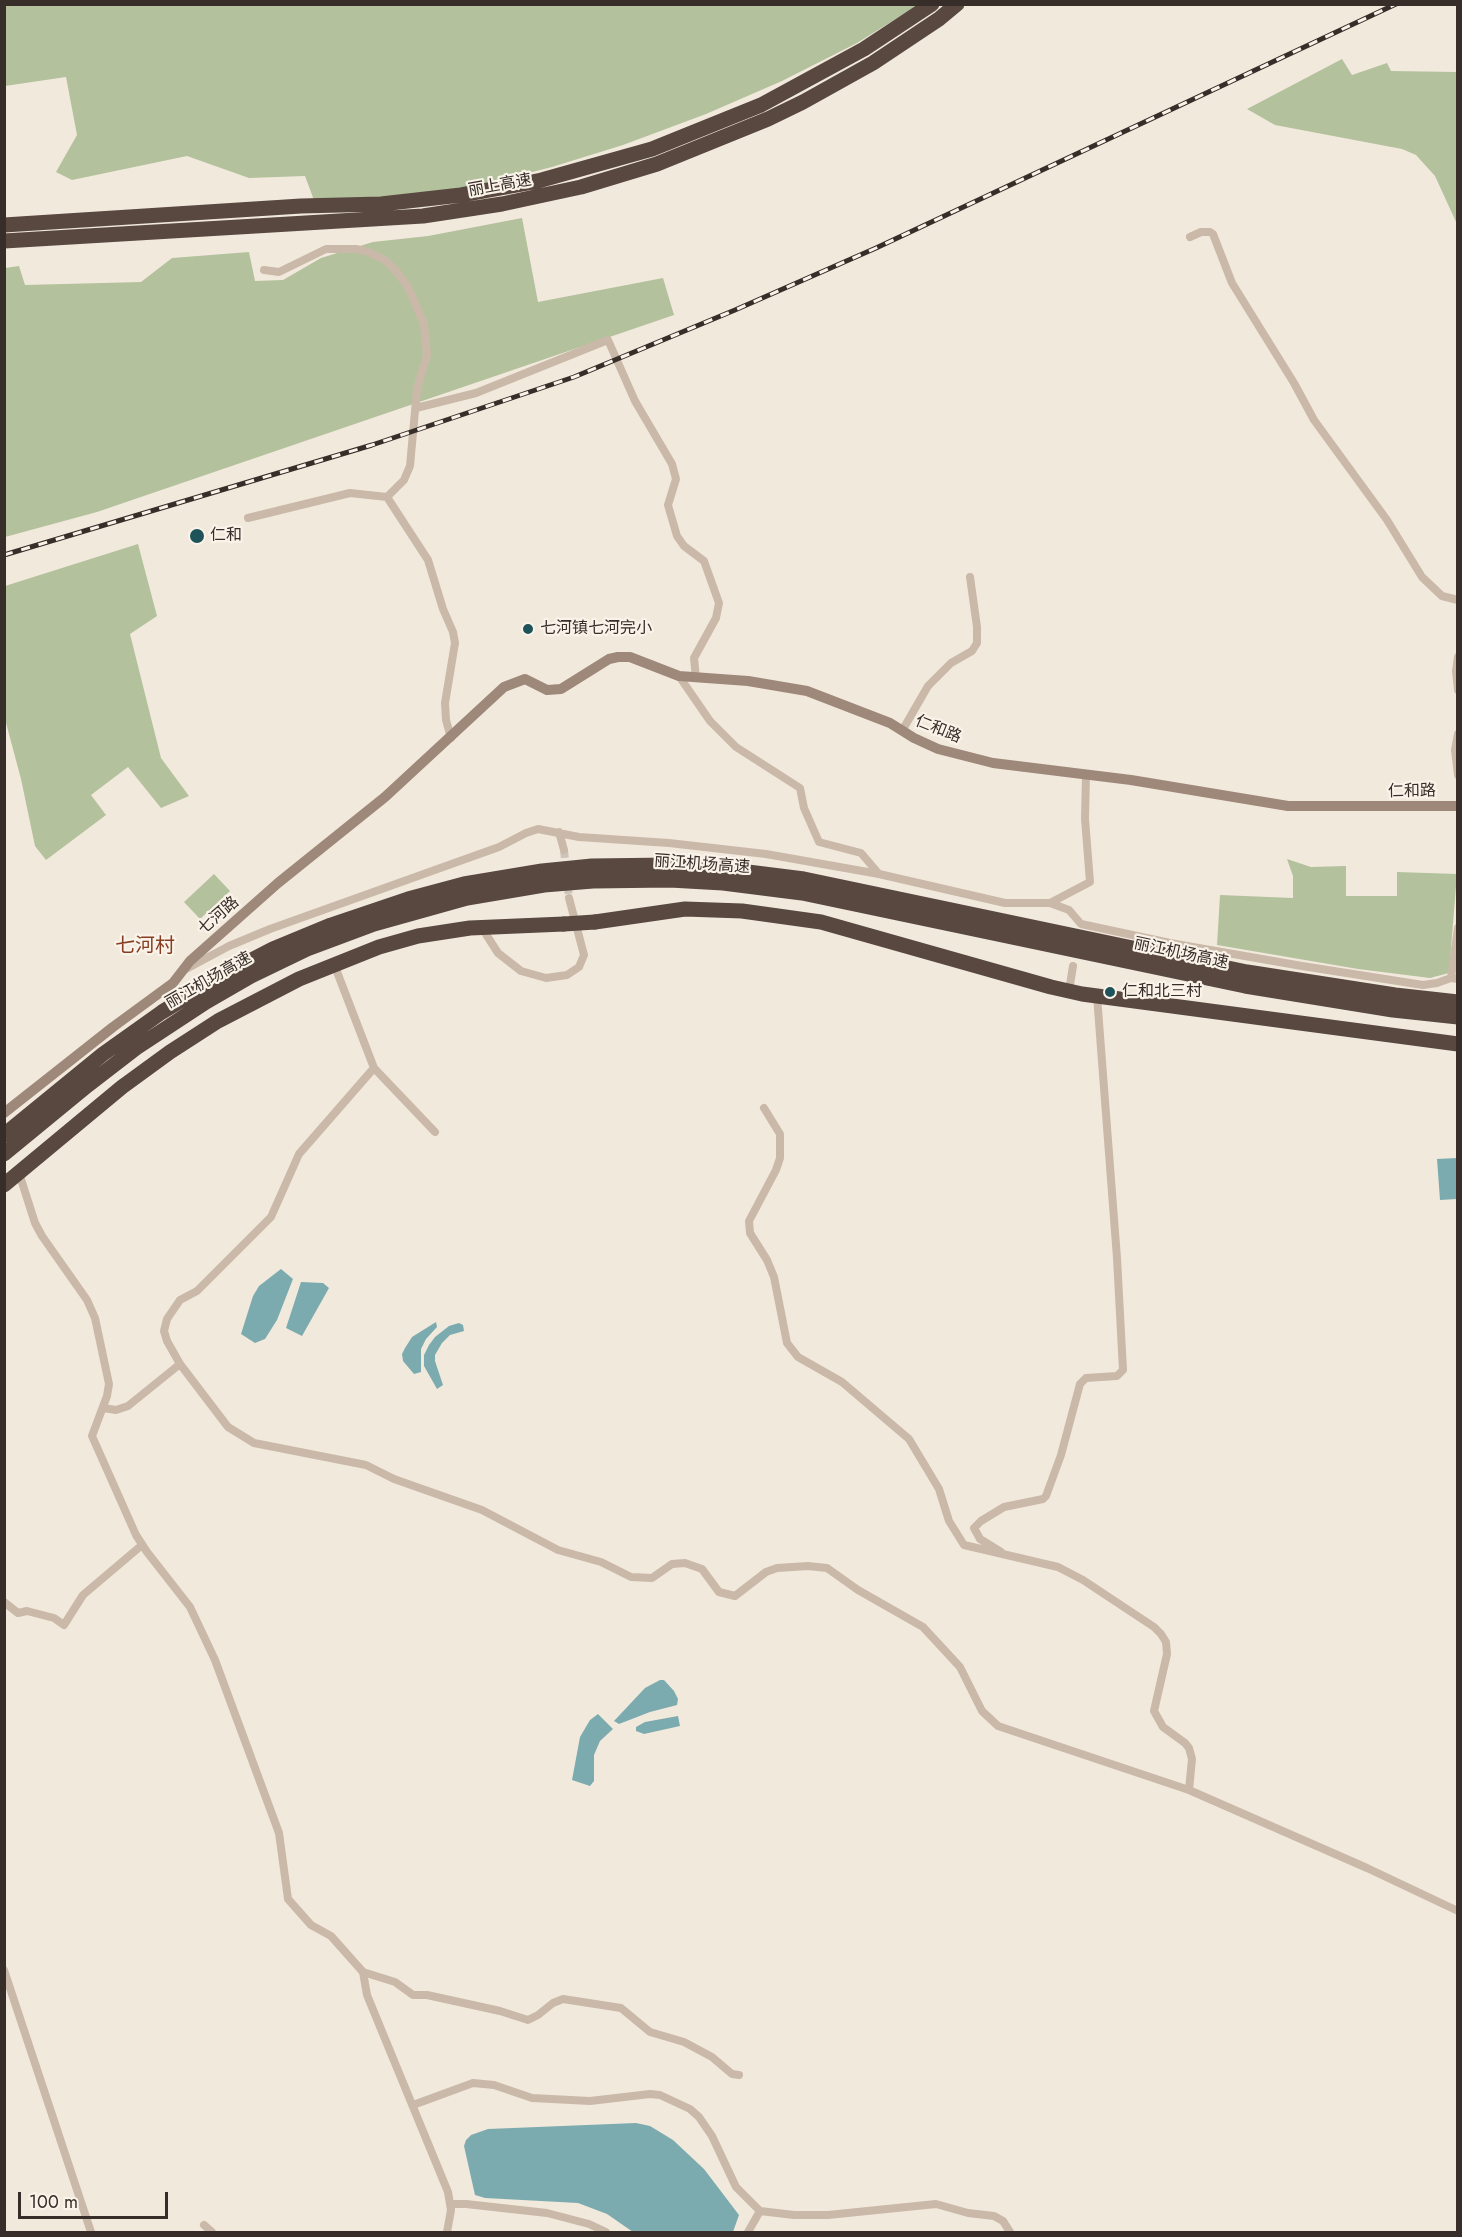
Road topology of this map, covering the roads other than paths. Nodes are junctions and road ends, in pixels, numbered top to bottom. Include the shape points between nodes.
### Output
1 (957, 4) edge
2 (931, 5) edge
3 (4, 225) edge
4 (1190, 237) dead end
5 (4, 241) edge
6 (264, 270) dead end
7 (416, 408) junction
8 (387, 497) junction
9 (248, 518) dead end
10 (970, 577) dead end
11 (1458, 600) edge
12 (1458, 657) edge
13 (680, 676) junction
14 (696, 678) junction
15 (1458, 690) edge
16 (902, 731) junction
17 (1458, 734) edge
18 (451, 738) junction
19 (1086, 774) junction
20 (1458, 775) edge
21 (1458, 806) edge
22 (559, 832) junction
23 (564, 850) tunnel mouth
24 (879, 874) junction
25 (570, 898) tunnel mouth
26 (1050, 903) junction
27 (482, 928) junction
28 (1458, 928) edge
29 (334, 964) junction
30 (1073, 966) dead end
31 (183, 970) junction
32 (1454, 978) edge
33 (1069, 991) junction
34 (1096, 996) junction
35 (1458, 1002) edge
36 (1458, 1017) edge
37 (1458, 1044) edge
38 (375, 1068) junction
39 (764, 1108) dead end
40 (4, 1113) edge
41 (435, 1132) dead end
42 (4, 1135) edge
43 (4, 1154) edge
44 (19, 1173) junction
45 (4, 1185) edge
46 (180, 1364) junction
47 (103, 1408) junction
48 (142, 1545) junction
49 (1007, 1555) junction
50 (4, 1602) edge
51 (1189, 1790) junction
52 (1458, 1911) edge
53 (4, 1970) edge
54 (363, 1972) junction
55 (739, 2075) dead end
56 (414, 2105) junction
57 (450, 2204) junction
58 (760, 2211) junction
59 (204, 2225) dead end
60 (91, 2232) edge
61 (212, 2232) edge
62 (447, 2232) edge
63 (606, 2232) edge
64 (748, 2232) edge
65 (1010, 2232) edge

1 - 5 highway, 丽上高速 via 873,63 803,102 722,139 628,173 542,196 463,211 382,219
2 - 3 highway, 丽上高速 via 796,88 725,121 633,155 538,181 470,194 381,204
4 - 11 street via 1201,232 1213,234 1232,283 1314,420 1373,500 1422,577 1442,596
6 - 7 street via 279,272 316,252 336,248 366,251 389,263 408,287 424,324 427,355
7 - 8 street via 407,476
7 - 14 street via 476,393 608,340 635,401 672,464 676,479 668,505 677,536 704,561 719,603 716,618 694,658
8 - 9 street via 350,493
8 - 18 street via 428,560 453,632 445,703
10 - 16 street via 977,643 928,686
12 - 15 street
13 - 14 street, 仁和路
13 - 18 street, 仁和路 via 630,657 618,657 556,690 519,680 504,687
13 - 24 street via 710,721 734,745 800,788 819,842 861,853
14 - 16 street, 仁和路 via 759,682 807,691
16 - 19 street, 仁和路 via 972,759
17 - 20 street
18 - 31 street, 七河路 via 278,883
19 - 21 street, 仁和路 via 1288,806
19 - 26 street via 1090,882
22 - 23 street
22 - 24 street via 746,851
22 - 31 street via 532,830 499,847 270,929
24 - 26 street via 1005,903
25 - 27 street via 584,955 579,968 567,975 546,978 521,971 498,953
26 - 32 street via 1069,910 1081,924 1170,943 1423,985
27 - 29 highway via 418,936
27 - 33 highway, bridge via 595,922 685,909 742,911 820,922
28 - 32 street
29 - 38 street
29 - 44 highway via 271,993 194,1036 122,1087
30 - 33 street
31 - 40 street, 七河路 via 173,983
33 - 34 highway
34 - 37 highway
34 - 49 street via 1123,1370 1118,1376 1086,1378 1080,1384 1046,1496 1005,1507 974,1528 980,1539
35 - 42 highway, 丽江机场高速 via 1247,972 815,881 670,865 592,866 464,884 332,925 263,954 198,989 128,1036
36 - 43 highway, 丽江机场高速 via 1245,986 792,892 670,880 544,885 467,898 412,913 336,938 260,971 136,1048
38 - 41 street
38 - 46 street via 299,1154 271,1217 196,1291 180,1300 167,1319 165,1334
39 - 49 street via 780,1134 780,1158 749,1221 750,1233 770,1265 787,1343 798,1358 842,1382 909,1439 939,1489 949,1521 962,1543
44 - 45 highway
44 - 47 street via 35,1223 92,1309 108,1376
46 - 47 street via 128,1406 116,1410
46 - 51 street via 228,1427 248,1442 366,1465 482,1510 558,1550 601,1562 631,1577 652,1578 672,1564 685,1563 702,1569 719,1592 735,1596 777,1568 827,1569 923,1627 960,1667 982,1711 998,1726
47 - 48 street via 92,1436
48 - 50 street via 82,1595 64,1625 54,1618 27,1611 18,1613
48 - 54 street via 190,1607 215,1660 279,1833 288,1899 311,1925 331,1936
49 - 51 street via 1058,1567 1161,1634 1167,1654 1154,1711 1163,1727 1188,1748 1192,1759
51 - 52 street
53 - 60 street
54 - 55 street via 395,1982 413,1995 490,2008 528,2020 563,1999 621,2008 650,2032 693,2046
54 - 56 street via 367,1995
56 - 57 street
56 - 58 street via 473,2083 494,2085 532,2098 590,2101 660,2095 699,2116 736,2187
57 - 62 street
57 - 63 street via 547,2213
58 - 64 street
58 - 65 street via 828,2215 936,2204 994,2216
59 - 61 street

